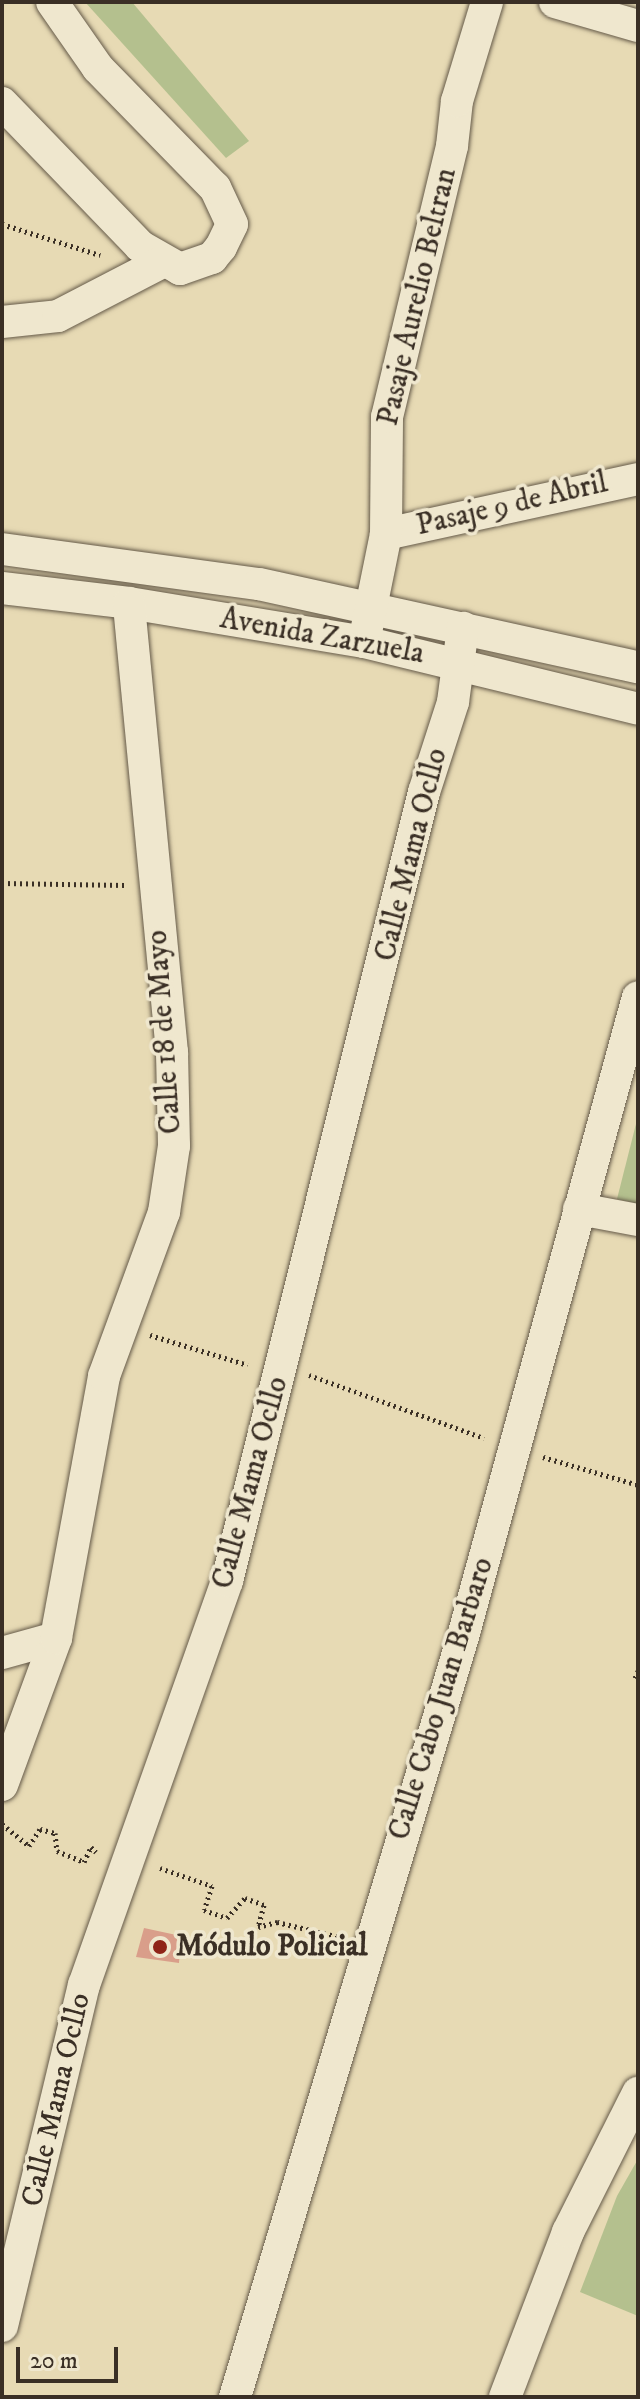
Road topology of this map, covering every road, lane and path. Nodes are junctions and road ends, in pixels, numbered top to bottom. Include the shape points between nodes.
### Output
1 (52, 2) edge
2 (487, 2) edge
3 (555, 2) edge
4 (638, 26) edge
5 (2, 103) edge
6 (2, 224) edge
7 (152, 253) junction
8 (2, 322) edge
9 (638, 479) edge
10 (386, 534) junction
11 (2, 549) edge
12 (2, 588) edge
13 (129, 603) junction
14 (367, 609) junction
15 (463, 628) junction
16 (364, 642) junction
17 (459, 663) junction
18 (638, 667) edge
19 (638, 709) edge
20 (2, 883) edge
21 (154, 884) junction
22 (638, 997) edge
23 (579, 1209) junction
24 (638, 1220) edge
25 (119, 1326) junction
26 (280, 1370) junction
27 (517, 1449) junction
28 (638, 1485) edge
29 (56, 1638) junction
30 (2, 1653) edge
31 (638, 1671) edge
32 (635, 1678) dead end
33 (2, 1785) edge
34 (2, 1824) edge
35 (116, 1870) junction
36 (178, 1873) dead end
37 (365, 1956) junction
38 (638, 2093) edge
39 (2, 2326) edge
40 (235, 2397) edge
41 (505, 2397) edge

1 - 7 street via 98,68 215,188 232,224 212,258 180,269
2 - 10 street, Pasaje Aurelio Beltran via 457,101 452,146 387,417
3 - 4 street
5 - 7 street
6 - 7 path via 109,258
7 - 8 street via 58,316
9 - 10 street, Pasaje 9 de Abril
10 - 14 street, Pasaje Aurelio Beltran
11 - 14 street, Avenida Zarzuela via 259,584
12 - 13 street, Avenida Zarzuela
13 - 16 street, Avenida Zarzuela
13 - 21 street, Calle 18 de Mayo
14 - 15 street, Avenida Zarzuela
14 - 16 street, Pasaje Aurelio Beltran
15 - 17 street, Calle Mama Ocllo
15 - 18 street, Avenida Zarzuela
16 - 17 street, Avenida Zarzuela
17 - 19 street, Avenida Zarzuela
17 - 26 street, Calle Mama Ocllo
20 - 21 path
21 - 25 street, Calle 18 de Mayo via 172,1052 174,1146 164,1212
22 - 23 street, Calle Cabo Juan Barbaro
23 - 24 street
23 - 27 street, Calle Cabo Juan Barbaro
25 - 26 path
25 - 29 street, Calle 18 de Mayo via 104,1376
26 - 27 path
26 - 35 street, Calle Mama Ocllo via 227,1581
27 - 28 path
27 - 37 street, Calle Cabo Juan Barbaro
29 - 30 street
29 - 33 street, Calle 18 de Mayo
31 - 32 path
34 - 35 path via 29,1846 40,1829 55,1833 57,1851 84,1862 91,1847
35 - 39 street, Calle Mama Ocllo
36 - 37 path via 212,1886 204,1910 227,1918 245,1898 264,1905 258,1927 277,1922 335,1934
37 - 40 street, Calle Cabo Juan Barbaro
38 - 41 street via 568,2232

